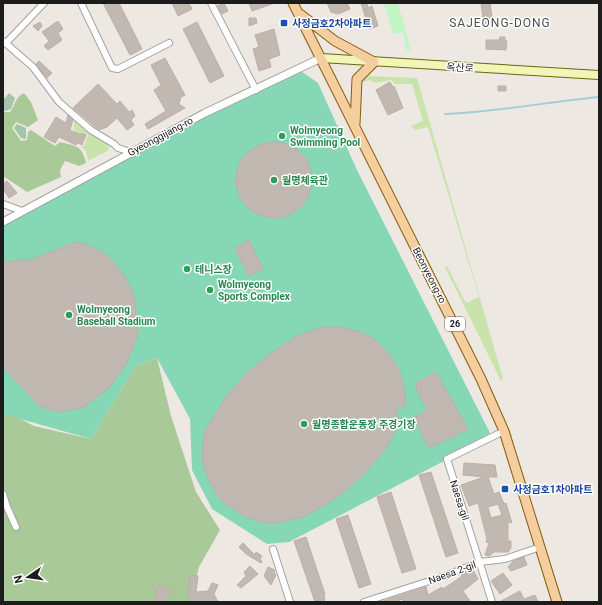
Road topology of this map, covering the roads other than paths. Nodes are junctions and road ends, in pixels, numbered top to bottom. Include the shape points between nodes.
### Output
1 (44, 3) edge
2 (81, 3) edge
3 (211, 3) edge
4 (293, 3) edge
5 (297, 12) junction
6 (4, 42) edge
7 (169, 43) dead end
8 (321, 58) junction
9 (374, 62) junction
10 (599, 75) edge
11 (256, 90) junction
12 (354, 126) junction
13 (131, 152) junction
14 (3, 204) edge
15 (22, 211) junction
16 (3, 222) edge
17 (504, 431) junction
18 (3, 494) edge
19 (16, 527) dead end
20 (540, 547) junction
21 (273, 548) dead end
22 (480, 562) junction
23 (290, 602) edge
24 (364, 602) edge
25 (492, 602) edge
26 (557, 602) edge

1 - 6 street
2 - 7 street via 112,68 118,69
3 - 11 street
4 - 5 main road, Beonyeong-ro / 26
5 - 8 main road, Beonyeong-ro / 26
5 - 9 main road via 335,41
6 - 13 street via 33,67 59,102 91,130 118,148
8 - 9 main road, 옥산로
8 - 11 street, Gyeonggijang-ro
8 - 12 main road, Beonyeong-ro / 26
9 - 10 main road, 옥산로
9 - 12 main road via 360,74 355,84
11 - 13 street, Gyeonggijang-ro via 205,113
12 - 17 main road, Beonyeong-ro / 26 via 453,320
13 - 15 street, Gyeonggijang-ro
14 - 15 street
15 - 16 street, Gyeonggijang-ro
17 - 20 main road, Beonyeong-ro / 26
17 - 22 street, Naesa-gil via 447,459
18 - 19 street
20 - 22 street, Naesa 2-gil via 506,559
20 - 26 main road, Beonyeong-ro / 26
21 - 23 street
22 - 24 street, Naesa 2-gil
22 - 25 street, Naesa-gil

